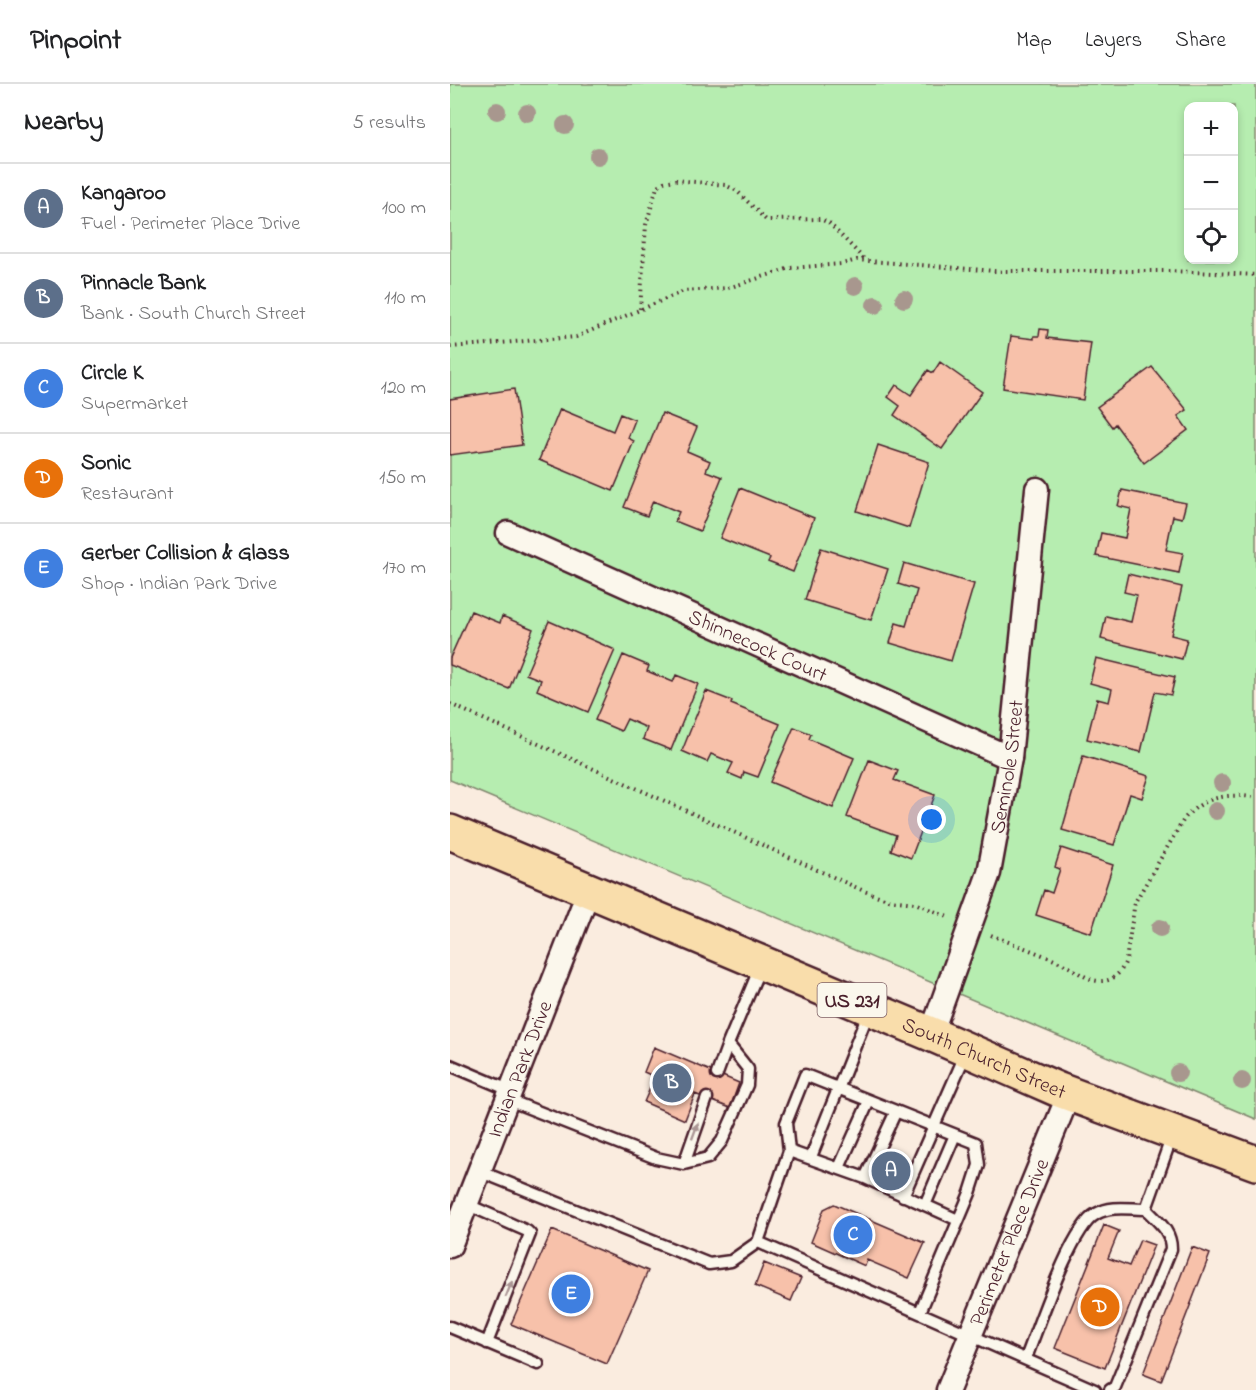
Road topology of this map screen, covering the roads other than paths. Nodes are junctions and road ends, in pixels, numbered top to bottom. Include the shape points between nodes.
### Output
1 (1037, 489) dead end
2 (508, 533) dead end
3 (1010, 758) junction
4 (450, 832) edge
5 (589, 890) junction
6 (762, 963) junction
7 (870, 1008) junction
8 (931, 1034) junction
9 (728, 1044) junction
10 (967, 1049) junction
11 (450, 1065) edge
12 (717, 1074) dead end
13 (838, 1088) junction
14 (508, 1094) junction
15 (1070, 1094) junction
16 (707, 1098) dead end
17 (869, 1101) junction
18 (896, 1111) junction
19 (934, 1127) junction
20 (1173, 1133) junction
21 (955, 1135) junction
22 (789, 1151) junction
23 (811, 1157) junction
24 (1256, 1163) edge
25 (684, 1164) junction
26 (839, 1168) junction
27 (479, 1171) junction
28 (865, 1178) junction
29 (903, 1196) junction
30 (466, 1204) junction
31 (925, 1205) junction
32 (1146, 1209) junction
33 (958, 1220) junction
34 (758, 1242) junction
35 (450, 1246) edge
36 (920, 1311) junction
37 (450, 1328) edge
38 (971, 1333) junction
39 (487, 1343) junction
40 (1026, 1358) junction
41 (538, 1364) dead end
42 (948, 1390) edge
43 (1095, 1390) edge
44 (1110, 1390) edge

1 - 3 street, Seminole Street
2 - 3 street, Shinnecock Court
3 - 8 street, Seminole Street via 989,873
4 - 5 highway, South Church Street / US 231
5 - 6 highway, South Church Street / US 231
5 - 14 street, Indian Park Drive
6 - 7 highway, South Church Street / US 231
6 - 9 lane
7 - 8 highway, South Church Street / US 231
7 - 13 lane
8 - 10 highway, South Church Street / US 231
9 - 12 lane
9 - 25 lane via 748,1069 747,1085 722,1141 708,1158
10 - 15 highway, South Church Street / US 231
10 - 19 lane
11 - 14 lane
13 - 17 lane
13 - 22 lane via 805,1075 786,1123
13 - 23 lane
14 - 25 lane via 657,1158
14 - 27 street, Indian Park Drive
15 - 20 highway, South Church Street / US 231
15 - 38 street, Perimeter Place Drive
25 -> 16 lane
17 - 18 lane
17 - 26 lane
18 - 19 lane
18 - 28 lane
19 - 21 lane
19 - 29 lane
20 - 24 highway, South Church Street / US 231
20 - 32 lane
21 - 31 lane
21 - 33 lane via 976,1143 979,1165
22 - 23 lane
22 - 34 lane
23 - 26 lane
26 - 28 lane
27 - 30 street, Indian Park Drive
27 - 34 lane via 709,1264 731,1261
28 - 29 lane
29 - 31 lane
30 - 35 street, Indian Park Drive
39 -> 30 lane via 530,1234
31 - 33 lane
32 - 40 lane via 1114,1208 1095,1214 1077,1233
32 - 44 lane via 1166,1229 1171,1249 1115,1387
33 - 36 lane
34 - 36 lane
36 - 38 lane
37 - 39 lane
38 - 40 lane
38 - 42 street, Perimeter Place Drive
39 - 41 lane
40 - 43 lane

